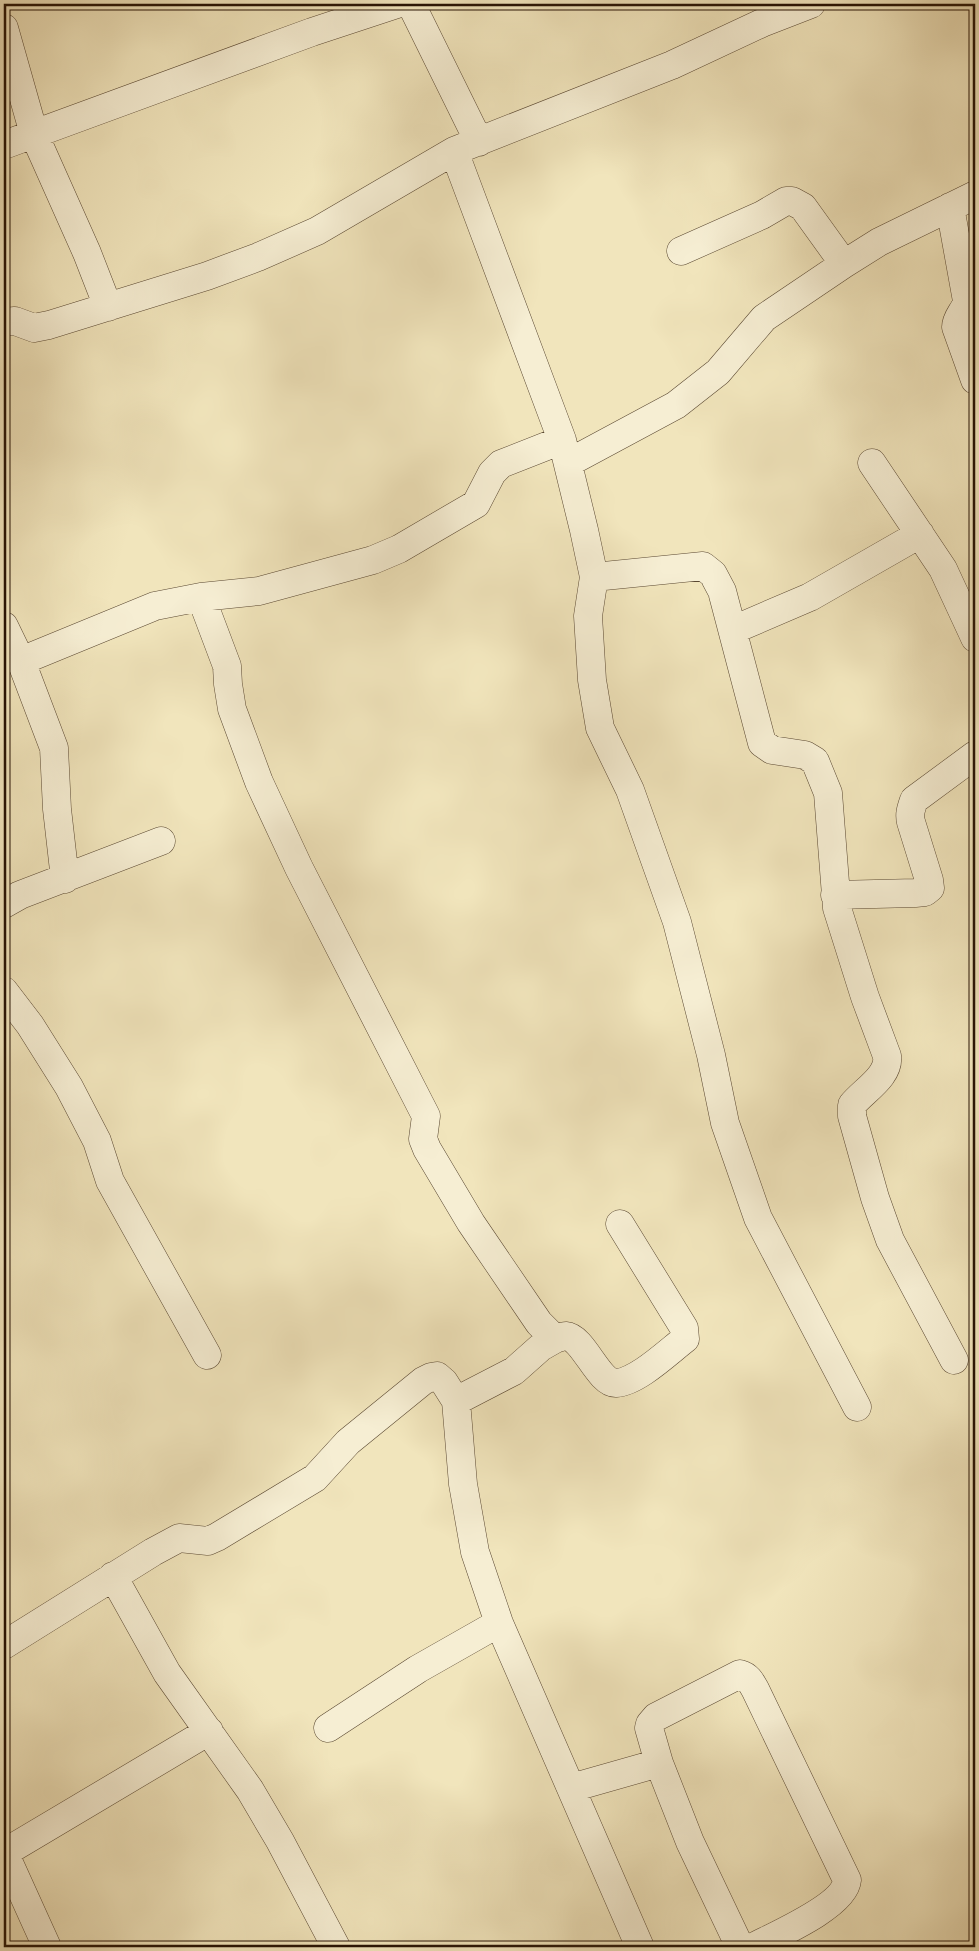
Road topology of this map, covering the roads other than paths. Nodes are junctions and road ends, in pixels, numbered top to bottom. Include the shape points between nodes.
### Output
1 (397, 4) edge
2 (411, 4) edge
3 (811, 4) edge
4 (759, 13) edge
5 (4, 28) edge
6 (34, 134) junction
7 (4, 145) edge
8 (466, 146) junction
9 (975, 195) edge
10 (950, 207) junction
11 (681, 251) dead end
12 (844, 264) junction
13 (108, 307) junction
14 (4, 322) edge
15 (975, 380) edge
16 (565, 452) junction
17 (872, 463) dead end
18 (920, 534) junction
19 (594, 577) junction
20 (202, 597) junction
21 (4, 626) edge
22 (733, 630) junction
23 (975, 638) edge
24 (21, 661) junction
25 (975, 755) edge
26 (161, 841) dead end
27 (64, 879) junction
28 (835, 896) junction
29 (4, 904) edge
30 (4, 991) edge
31 (620, 1224) dead end
32 (555, 1339) junction
33 (207, 1355) dead end
34 (954, 1360) dead end
35 (456, 1401) junction
36 (856, 1407) dead end
37 (113, 1576) junction
38 (499, 1623) junction
39 (4, 1644) edge
40 (328, 1728) dead end
41 (209, 1731) junction
42 (659, 1763) junction
43 (571, 1788) junction
44 (4, 1852) edge
45 (47, 1947) edge
46 (336, 1947) edge
47 (640, 1947) edge
48 (740, 1947) edge
49 (753, 1947) edge

1 - 6 street
2 - 8 street
3 - 4 street
4 - 8 street via 672,65
5 - 6 street
6 - 7 street
6 - 13 street
8 - 13 street via 308,234 258,257
8 - 16 street
9 - 10 street
10 - 12 street via 878,242
10 - 15 street via 967,301 956,327
11 - 12 street via 792,201 803,207
12 - 16 street via 764,318 718,372 676,405
13 - 14 street via 34,328 15,320
16 - 19 street
16 - 20 street via 501,464 492,473 476,504 399,550 259,591
17 - 18 street
18 - 22 street via 810,597
18 - 23 street via 943,569
19 - 22 street via 704,566 713,574 722,591
19 - 36 street via 588,616 592,680 600,728 630,790 677,922 725,1124 758,1218
20 - 24 street via 155,606
20 - 32 street via 227,666 232,709 259,782 299,868 426,1116 423,1139 427,1149 470,1224 539,1322
21 - 24 street
22 - 28 street via 762,743 772,750 805,755 815,761 828,793
24 - 27 street via 54,748
25 - 28 street via 914,800 911,822 930,888 916,893
26 - 27 street
27 - 29 street
28 - 34 street via 888,1063 884,1073 852,1105 852,1116 890,1240
30 - 33 street via 69,1087 97,1141 110,1181
31 - 32 street via 684,1328 684,1339 638,1375 617,1383 604,1378 571,1338
32 - 35 street via 514,1371
35 - 37 street via 444,1382 437,1376 430,1377 360,1430 315,1478 217,1537 208,1541 179,1538
35 - 38 street via 463,1484 475,1552
37 - 39 street
37 - 41 street via 167,1674
38 - 40 street via 418,1669
38 - 43 street
41 - 44 street
41 - 46 street via 270,1824
42 - 43 street
42 - 48 street via 690,1842
42 - 49 street via 649,1728 656,1718 740,1674 751,1681 847,1880 844,1891 816,1914
43 - 47 street
44 - 45 street

